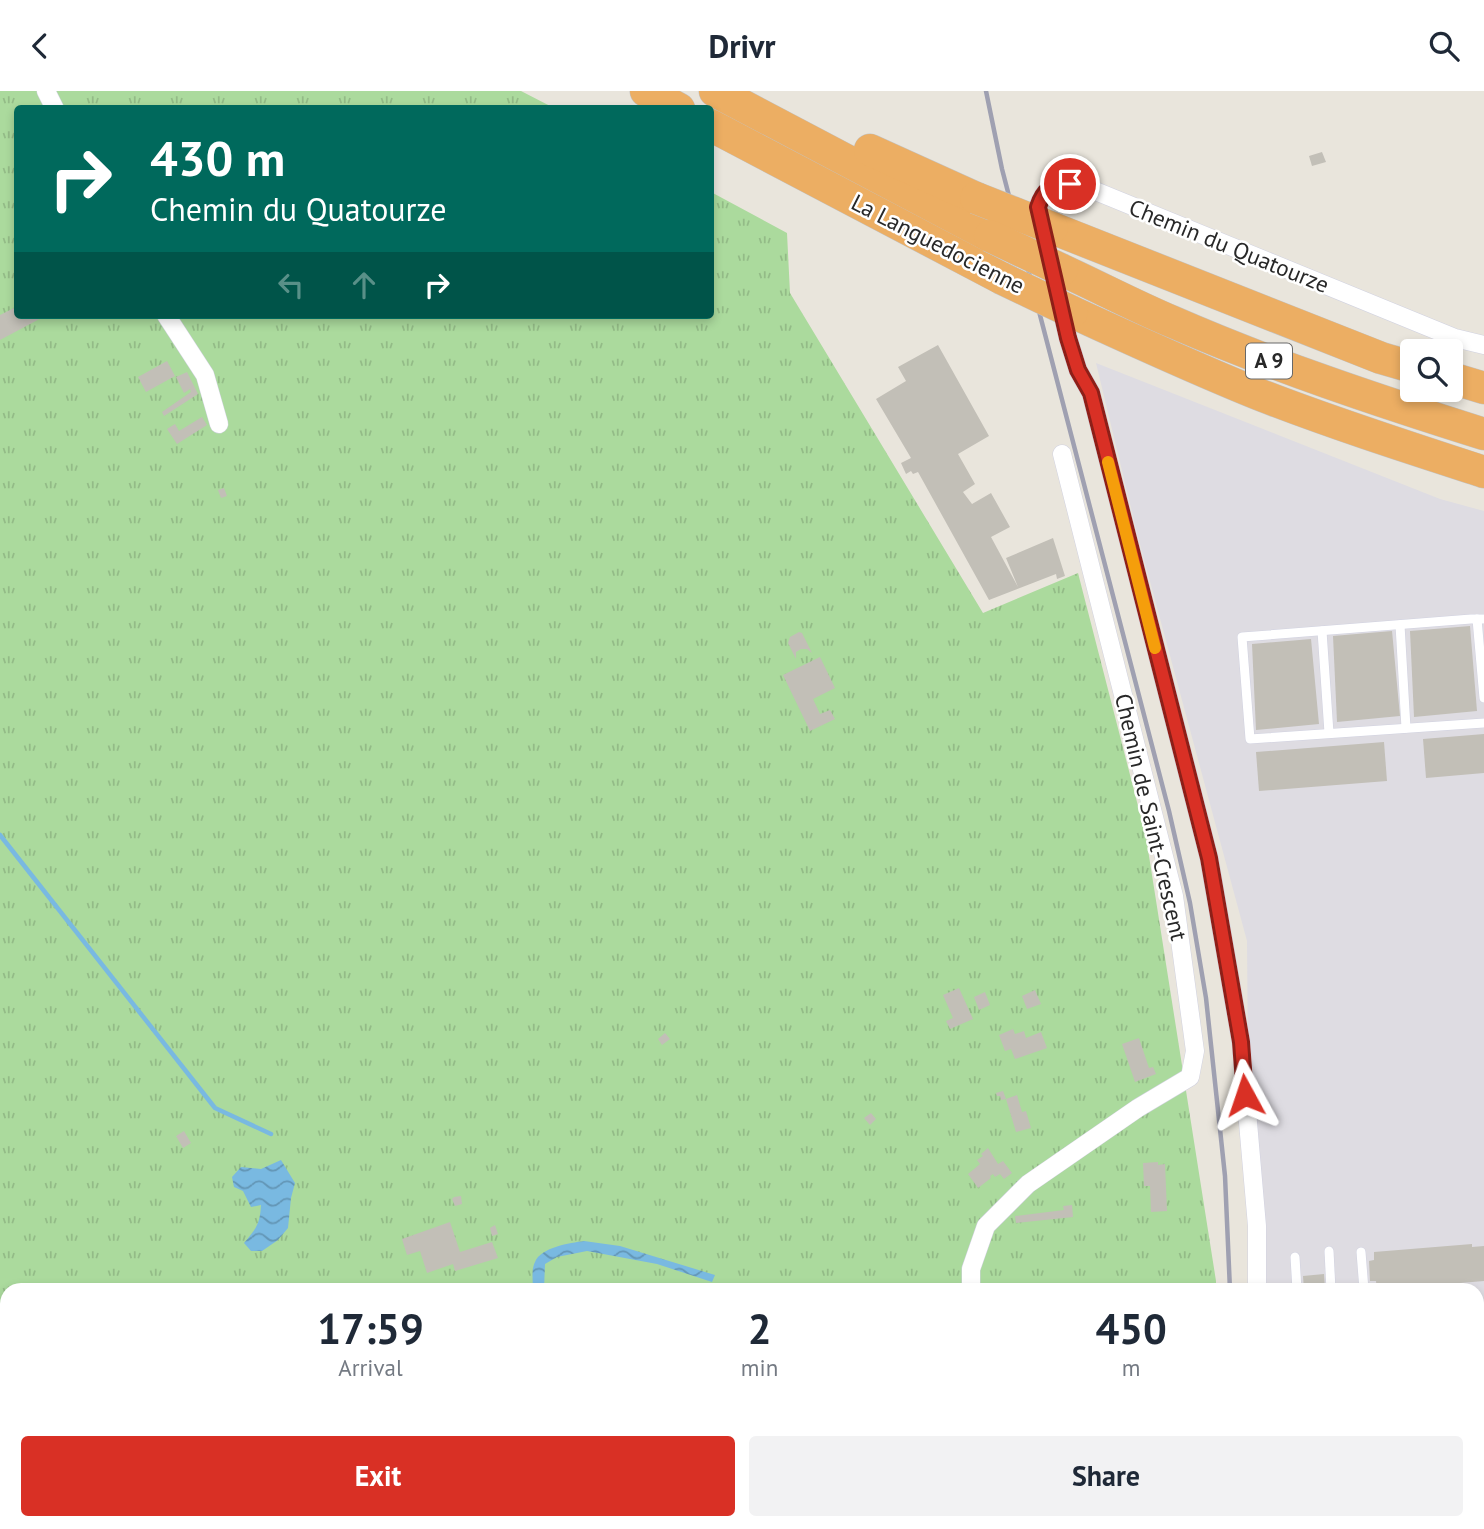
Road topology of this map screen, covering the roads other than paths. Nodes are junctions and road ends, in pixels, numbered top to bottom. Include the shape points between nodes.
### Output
1 (646, 91) edge
2 (715, 91) edge
3 (672, 105) edge
4 (750, 109) junction
5 (714, 127) edge
6 (169, 319) edge
7 (1484, 345) edge
8 (1400, 364) edge
9 (1463, 382) edge
10 (1484, 388) edge
11 (219, 424) dead end
12 (1484, 434) edge
13 (1062, 454) dead end
14 (1484, 472) edge
15 (1481, 619) edge
16 (1400, 625) junction
17 (1322, 631) junction
18 (1484, 698) edge
19 (1484, 723) edge
20 (1406, 728) junction
21 (1329, 733) junction
22 (1329, 1251) dead end
23 (1361, 1252) dead end
24 (1295, 1257) dead end
25 (971, 1283) edge
26 (1257, 1283) edge
27 (1297, 1283) edge
28 (1331, 1283) edge
29 (1363, 1283) edge

1 - 3 highway
2 - 4 highway, La Languedocienne / A 9
4 - 8 highway, bridge via 804,121 975,198
4 - 12 highway, La Languedocienne / A 9, bridge via 990,236 1172,322 1272,362
5 - 14 highway, La Languedocienne / A 9, bridge via 1001,278 1168,356 1262,396
6 - 11 street via 205,375
7 - 26 street, Chemin du Quatourze via 1455,338 1093,190 1056,184 1043,194 1038,207 1068,338 1091,393 1209,858 1241,1042 1257,1226
9 - 10 highway
13 - 25 street, Chemin de Saint-Crescent via 1174,896 1195,1051 1189,1077 1027,1184 986,1226 971,1269
15 - 16 lane
15 - 18 lane
16 - 17 lane
16 - 20 lane
17 - 21 lane
17 - 21 lane via 1242,637 1250,739
19 - 20 lane
20 - 21 lane
22 - 28 lane
23 - 29 lane
24 - 27 lane

